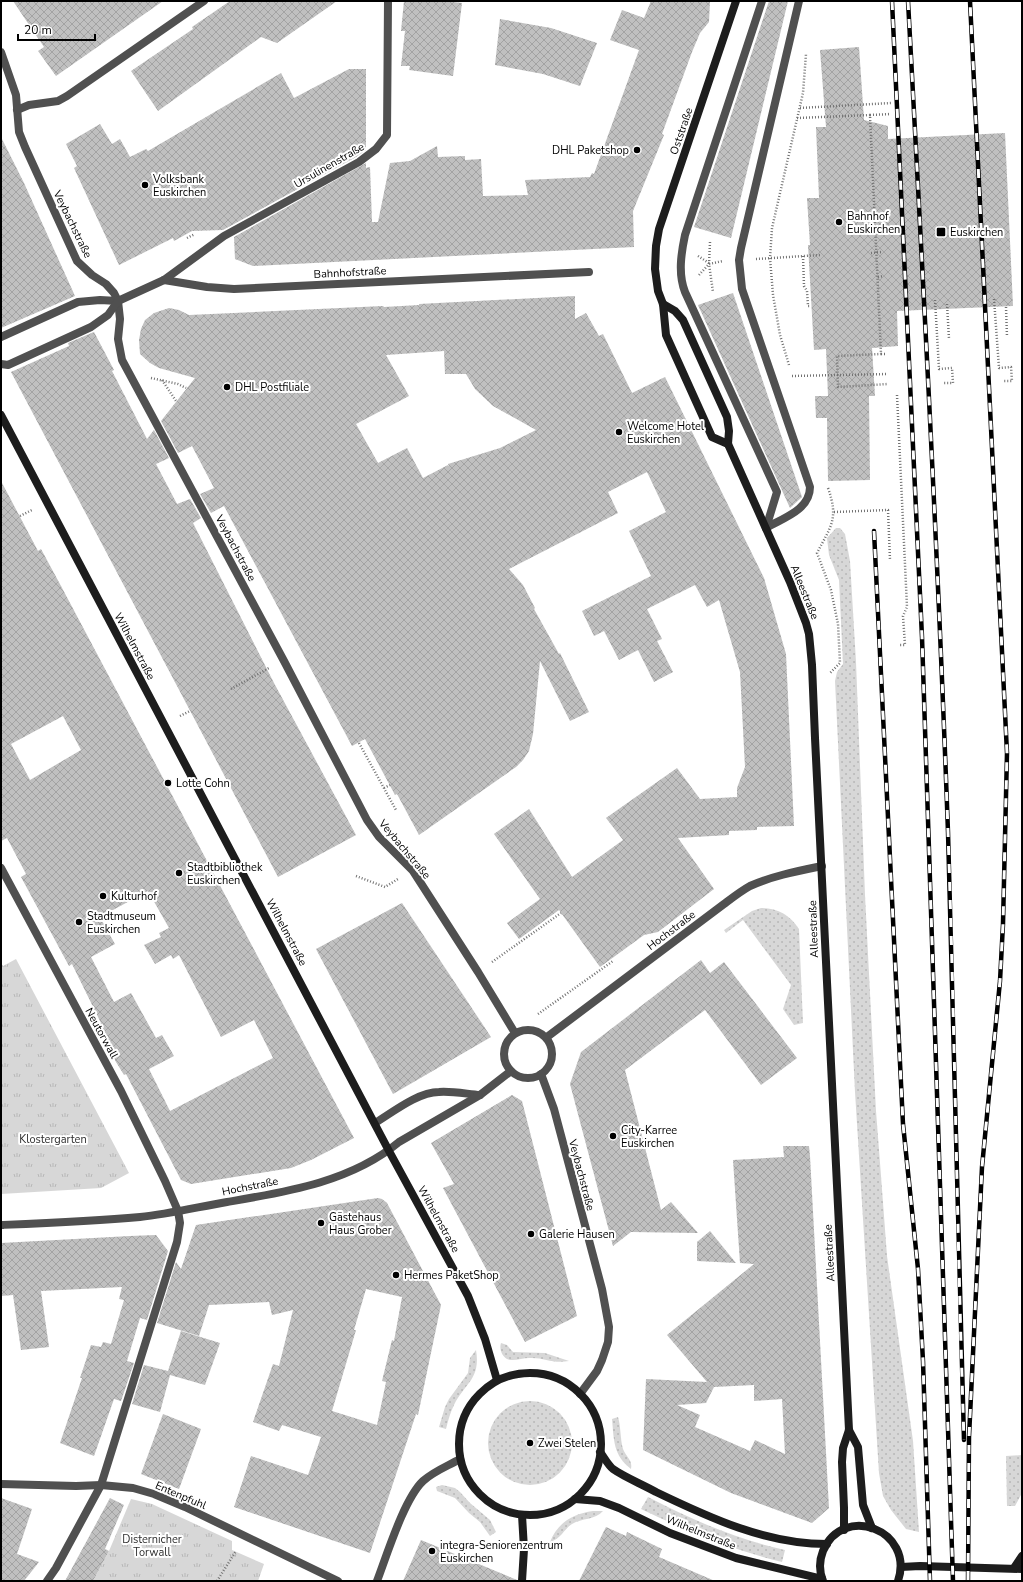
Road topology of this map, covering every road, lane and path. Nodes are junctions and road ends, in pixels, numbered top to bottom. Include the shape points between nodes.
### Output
1 (204, 1) edge
2 (388, 1) edge
3 (736, 1) edge
4 (762, 1) edge
5 (799, 1) edge
6 (806, 50) dead end
7 (1, 52) edge
8 (891, 103) dead end
9 (800, 108) junction
10 (17, 110) junction
11 (891, 114) dead end
12 (870, 115) junction
13 (797, 118) junction
14 (710, 242) dead end
15 (876, 252) junction
16 (882, 252) dead end
17 (871, 253) dead end
18 (803, 256) junction
19 (821, 256) dead end
20 (770, 258) junction
21 (753, 259) dead end
22 (727, 261) dead end
23 (709, 264) junction
24 (589, 272) dead end
25 (883, 276) dead end
26 (878, 277) junction
27 (164, 280) junction
28 (713, 292) dead end
29 (994, 299) dead end
30 (935, 300) dead end
31 (118, 301) junction
32 (663, 304) junction
33 (947, 304) dead end
34 (811, 306) dead end
35 (1006, 307) dead end
36 (1, 337) edge
37 (1007, 337) dead end
38 (949, 339) dead end
39 (882, 354) junction
40 (887, 354) dead end
41 (1, 364) edge
42 (888, 374) dead end
43 (131, 376) junction
44 (838, 376) junction
45 (162, 380) junction
46 (1003, 381) dead end
47 (943, 383) dead end
48 (888, 384) dead end
49 (186, 388) dead end
50 (897, 395) dead end
51 (176, 401) dead end
52 (1, 415) edge
53 (728, 444) junction
54 (831, 496) dead end
55 (37, 507) dead end
56 (834, 512) junction
57 (20, 516) dead end
58 (766, 528) junction
59 (890, 560) dead end
60 (900, 645) dead end
61 (284, 660) junction
62 (827, 676) dead end
63 (231, 689) dead end
64 (358, 743) dead end
65 (390, 785) dead end
66 (384, 788) junction
67 (396, 810) dead end
68 (822, 866) junction
69 (1, 868) edge
70 (356, 876) dead end
71 (396, 880) dead end
72 (561, 913) dead end
73 (613, 961) dead end
74 (478, 972) junction
75 (538, 1014) dead end
76 (516, 1033) junction
77 (546, 1037) junction
78 (511, 1071) junction
79 (541, 1074) junction
80 (480, 1095) junction
81 (375, 1123) junction
82 (389, 1151) junction
83 (178, 1211) junction
84 (1, 1225) edge
85 (497, 1380) junction
86 (580, 1394) junction
87 (849, 1430) junction
88 (600, 1452) junction
89 (460, 1459) junction
90 (1, 1484) edge
91 (101, 1485) junction
92 (575, 1499) junction
93 (522, 1514) junction
94 (872, 1528) junction
95 (844, 1530) junction
96 (245, 1536) junction
97 (827, 1544) junction
98 (1022, 1556) edge
99 (901, 1567) junction
100 (1018, 1569) edge
101 (822, 1580) edge
102 (47, 1581) edge
103 (217, 1581) edge
104 (338, 1581) edge
105 (377, 1581) edge
106 (522, 1581) edge
107 (898, 1581) edge

1 - 10 street via 67,96
2 - 27 street, Ursulinenstraße via 387,135 376,149 359,162 232,232
3 - 32 street, Oststraße via 659,229 655,269
4 - 58 street via 685,235 680,267 682,285 776,492
5 - 58 street via 739,260 742,289 810,487 808,498 799,510
6 - 9 path
7 - 10 street, Veybachstraße via 16,95
8 - 9 path
9 - 13 path
10 - 31 street, Veybachstraße via 25,146 77,261 106,284
11 - 12 path
12 - 13 path
12 - 15 path
13 - 20 path via 772,228
14 - 23 path
15 - 16 path
15 - 17 path
15 - 26 path
18 - 19 path
18 - 20 path
18 - 34 path via 804,286 808,306
20 - 21 path
20 - 44 path via 773,295 792,376
22 - 23 path
23 - 28 path
24 - 27 street, Bahnhofstraße via 234,289
25 - 26 path
26 - 39 path
27 - 31 street
29 - 46 path via 999,368 1011,367 1012,381
30 - 47 path via 939,368 952,368 953,383
31 - 36 street via 78,302
31 - 41 street via 108,315 91,327 8,365
31 - 43 street, Veybachstraße via 119,348
32 - 53 street, Alleestraße via 675,311 683,320 727,417
32 - 53 street via 666,335 712,437
33 - 38 path
35 - 37 path
39 - 40 path
39 - 44 path via 838,356
42 - 44 path
43 - 45 path
43 - 61 street, Veybachstraße
44 - 48 path via 838,386
45 - 49 path
45 - 51 path
50 - 60 path via 907,607 904,616 904,645
52 - 81 street, Wilhelmstraße
53 - 58 street, Alleestraße
54 - 56 path
55 - 57 path
56 - 59 path via 888,510
56 - 62 path via 831,526 817,553 831,590 838,624 840,662
58 - 68 street, Alleestraße via 799,603 809,634
61 - 63 path
61 - 74 street, Veybachstraße via 367,820 379,837 413,871
64 - 66 path
65 - 66 path
66 - 67 path
68 - 77 street, Hochstraße via 748,887
68 - 87 street, Alleestraße
69 - 83 street, Neutorwall via 121,1091
70 - 71 path via 385,887
72 - 74 path
73 - 75 path
74 - 76 street, Veybachstraße
76 - 77 street via 532,1030
76 - 78 street via 509,1038 505,1046 506,1064
77 - 79 street via 553,1053 547,1069
78 - 79 street via 525,1078
78 - 80 street, Hochstraße
79 - 86 street, Veybachstraße via 554,1109 602,1289 609,1327 608,1342 602,1360
80 - 81 street via 430,1093
80 - 82 street, Hochstraße via 399,1142
81 - 82 street, Wilhelmstraße
82 - 83 street, Hochstraße via 363,1166 329,1180
82 - 85 street, Wilhelmstraße via 468,1296 485,1339
83 - 84 street, Hochstraße via 140,1217
83 - 91 street via 180,1223 177,1242
85 - 86 street via 518,1373 541,1373 562,1380
85 - 89 street via 478,1394 465,1414 459,1436
86 - 88 street via 597,1420
87 - 94 street, Alleestraße via 858,1447 863,1505
87 - 95 street, Alleestraße via 843,1448 842,1462
88 - 92 street via 594,1473
88 - 97 street, Wilhelmstraße via 612,1468 712,1518 792,1542
89 - 93 street via 468,1480 482,1497 501,1509
89 - 105 street via 432,1474 416,1488 405,1509
90 - 91 street, Entenpfuhl
91 - 96 street, Entenpfuhl via 133,1488 154,1494
91 - 102 street
92 - 93 street via 550,1512
92 - 101 street, Wilhelmstraße via 613,1505 670,1533 736,1558
93 - 106 street
94 - 95 street via 858,1526
94 - 99 street via 885,1534 895,1544
95 - 97 street
96 - 103 path
96 - 104 street, Entenpfuhl
97 - 101 street via 820,1561
98 - 100 street
99 - 100 street
99 - 107 street

